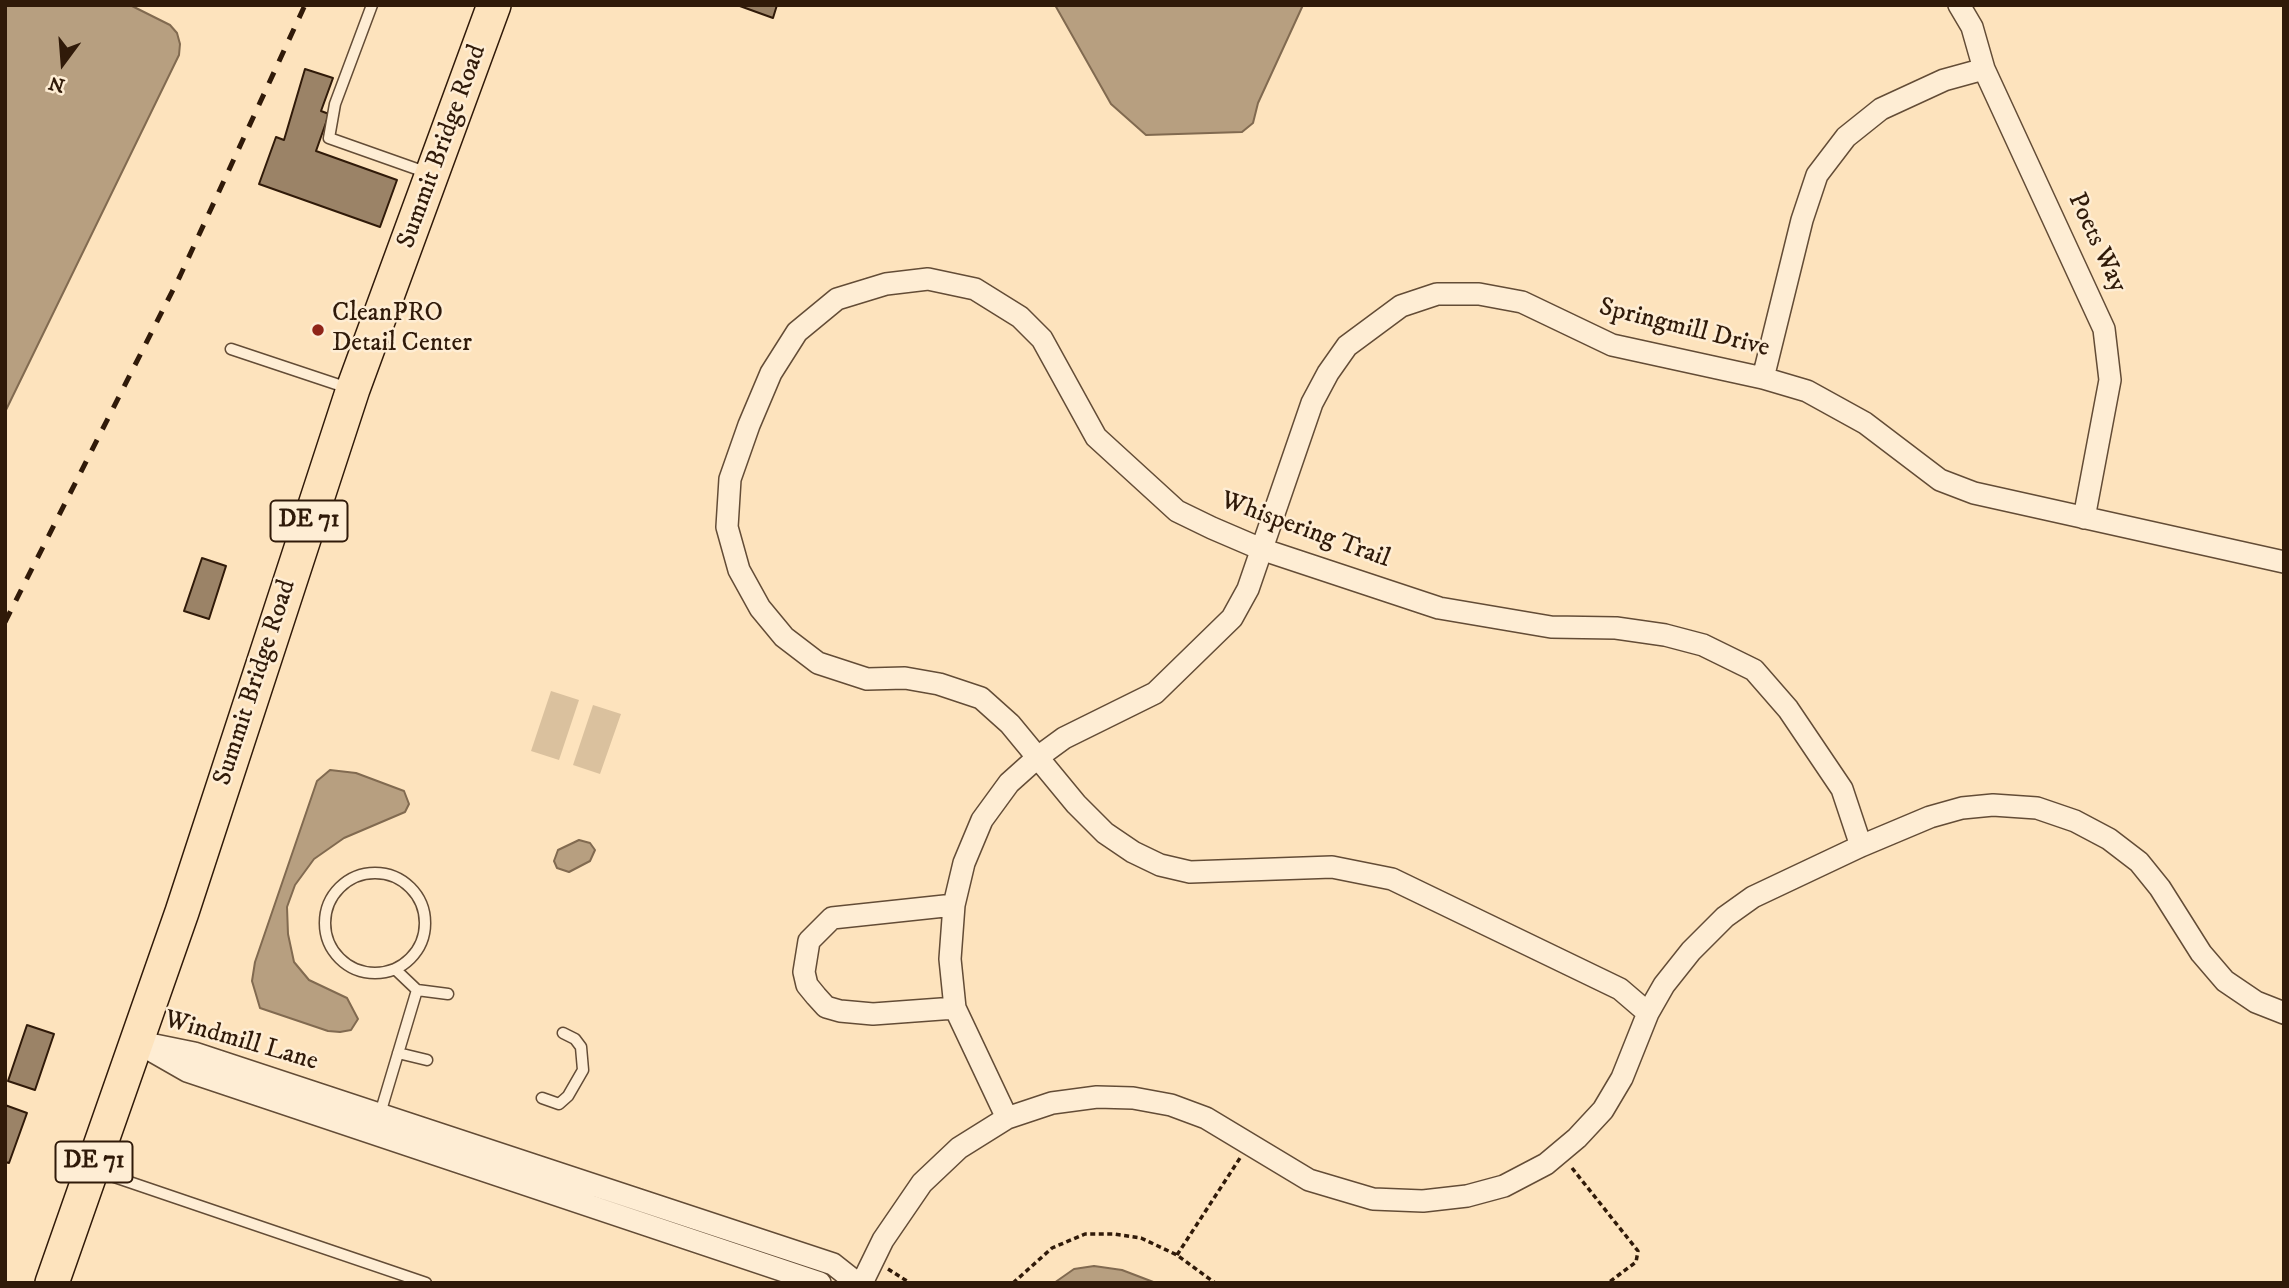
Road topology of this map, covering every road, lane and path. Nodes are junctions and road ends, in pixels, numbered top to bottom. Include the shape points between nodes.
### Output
1 (372, 5) edge
2 (494, 5) edge
3 (1959, 5) edge
4 (1984, 69) junction
5 (433, 175) junction
6 (231, 349) dead end
7 (1763, 378) junction
8 (353, 389) junction
9 (2084, 517) junction
10 (1261, 549) junction
11 (2284, 562) edge
12 (1038, 757) junction
13 (1861, 846) junction
14 (954, 905) junction
15 (396, 970) junction
16 (417, 989) junction
17 (448, 994) dead end
18 (955, 1008) junction
19 (1648, 1013) junction
20 (2284, 1013) edge
21 (563, 1033) dead end
22 (135, 1041) junction
23 (398, 1053) junction
24 (427, 1060) dead end
25 (542, 1098) dead end
26 (1006, 1118) junction
27 (376, 1124) junction
28 (1249, 1145) junction
29 (1560, 1152) junction
30 (92, 1169) junction
31 (1177, 1255) junction
32 (52, 1283) edge
33 (426, 1283) edge
34 (821, 1283) edge
35 (860, 1283) edge
36 (1013, 1283) edge
37 (1215, 1283) edge
38 (1608, 1283) edge

1 - 5 lane via 335,104 329,138
2 - 5 main road, Summit Bridge Road / DE 71
3 - 4 street, Poets Way via 1972,27
4 - 7 street via 1944,80 1881,109 1846,137 1817,175
4 - 9 street, Poets Way via 2104,329 2110,380
5 - 8 main road, Summit Bridge Road / DE 71
6 - 8 lane
7 - 9 street, Springmill Drive via 1832,403 1940,480 1975,493
7 - 10 street, Springmill Drive via 1612,345 1522,302 1479,294 1437,294 1401,306 1347,346 1328,373 1312,403
8 - 22 main road, Summit Bridge Road / DE 71 via 182,912
9 - 11 street, Springmill Drive
10 - 12 street, Springmill Drive via 1248,589 1231,618 1181,670 1155,693 1064,738
10 - 12 street, Whispering Trail via 1177,511 1139,478 1096,437 1042,339 1020,317 975,289 928,279 886,284 837,299 797,332 771,373 730,479 727,527 739,570 760,608 784,637 818,663 867,679 905,678 981,698
10 - 13 street, Whispering Trail via 1438,608 1551,627 1616,628 1665,635 1703,645 1754,670 1788,709 1842,789
12 - 14 street, Springmill Drive via 1009,783 982,820 964,863
12 - 19 street, Whispering Trail via 1105,832 1160,865 1190,872 1332,867 1392,879 1620,989
13 - 19 street via 1753,897 1725,917 1690,951
13 - 20 street via 1962,808 2037,808 2075,821 2139,862 2225,981 2256,1002
14 - 18 street, Springmill Drive via 950,959
14 - 18 street via 832,918 810,941 804,972 816,996 839,1012
15 - 15 lane via 415,956 423,941 425,915 418,895 405,882 382,873 358,875 330,898 325,913 330,947 361,972
15 - 16 lane
16 - 17 lane
16 - 23 lane
18 - 26 street, Springmill Drive
19 - 29 street via 1622,1078 1603,1110
21 - 25 lane via 581,1047 583,1070 559,1104
22 - 27 street, Windmill Lane via 187,1071
22 - 30 main road, Summit Bridge Road / DE 71
23 - 24 lane
23 - 27 lane
26 - 28 street via 1052,1103 1133,1098 1171,1104 1206,1118
26 - 35 street via 959,1149 922,1183
27 - 34 street, Windmill Lane
27 - 35 street, Windmill Lane via 833,1264
28 - 29 street via 1309,1180 1348,1194 1394,1202 1467,1196 1504,1186
28 - 31 path
29 - 38 path via 1638,1251 1636,1262
30 - 32 main road, Summit Bridge Road / DE 71
30 - 33 lane
31 - 36 path via 1141,1238 1085,1234 1052,1248
31 - 37 path

